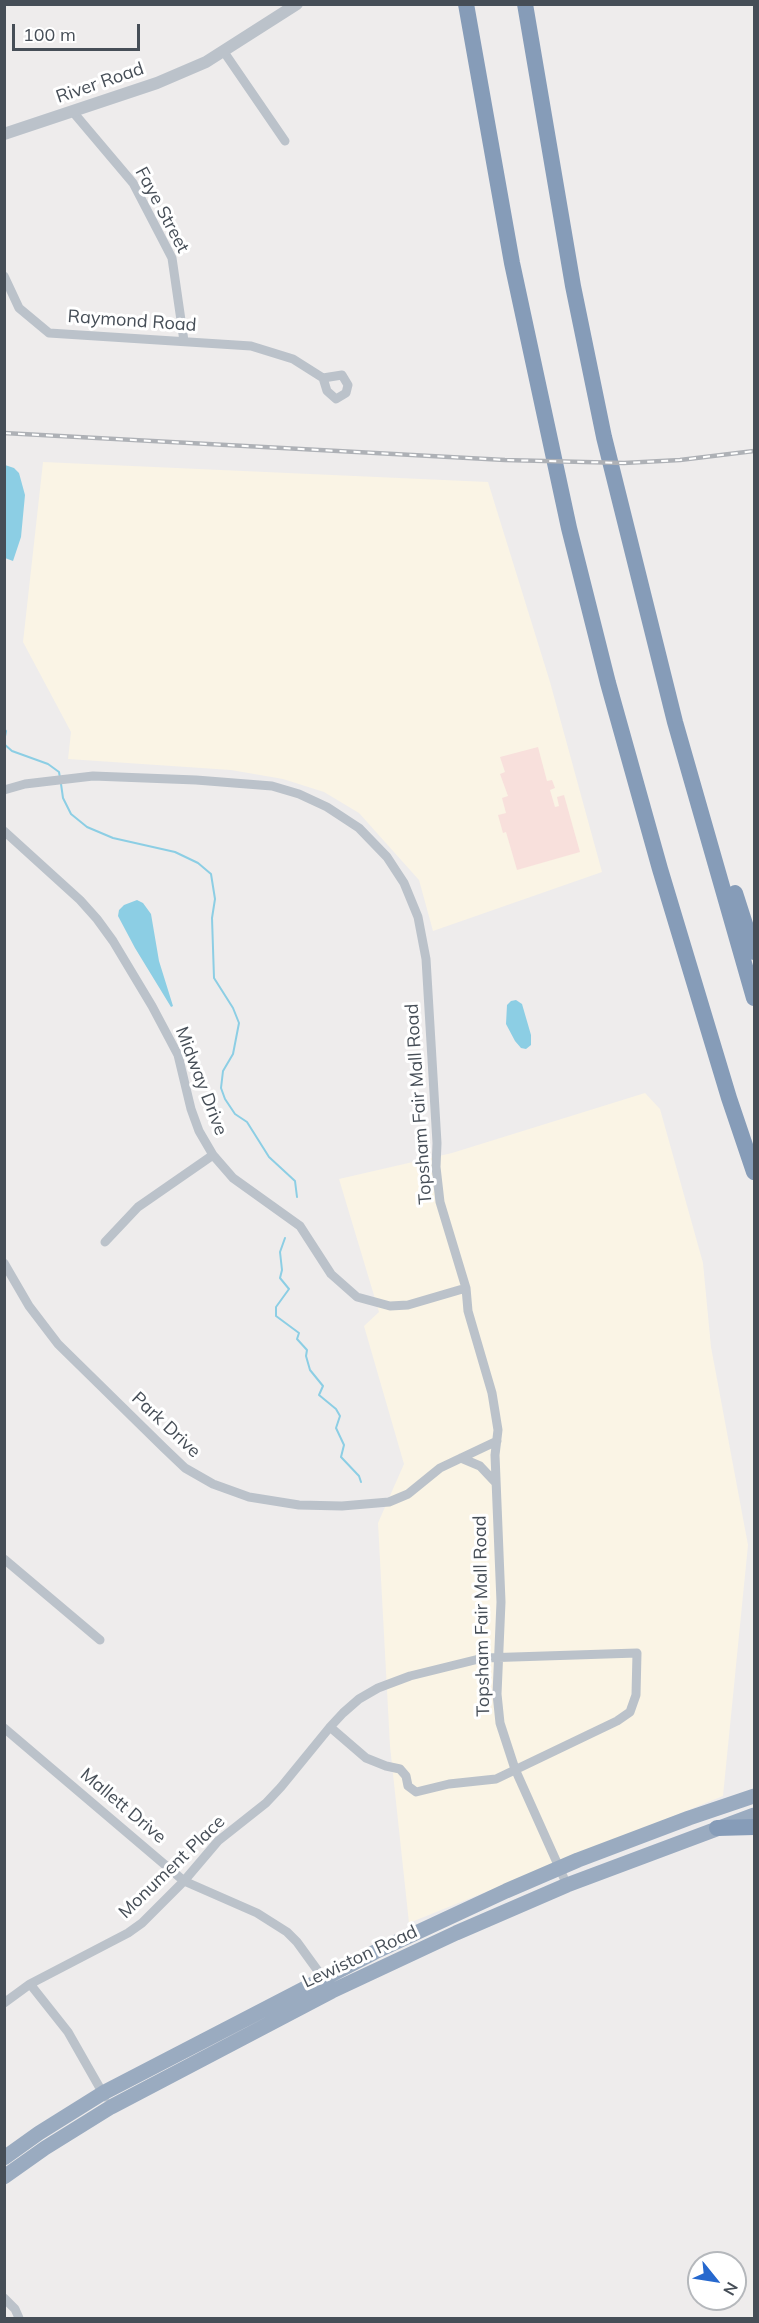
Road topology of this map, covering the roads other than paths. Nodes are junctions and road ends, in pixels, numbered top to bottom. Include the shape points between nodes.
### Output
1 (297, 4) edge
2 (466, 4) edge
3 (525, 4) edge
4 (224, 52) junction
5 (73, 112) junction
6 (4, 134) edge
7 (285, 141) dead end
8 (5, 278) edge
9 (184, 341) junction
10 (323, 378) dead end
11 (4, 790) edge
12 (702, 817) junction
13 (4, 831) edge
14 (754, 952) edge
15 (754, 998) edge
16 (213, 1155) junction
17 (754, 1172) edge
18 (105, 1242) dead end
19 (4, 1263) edge
20 (466, 1288) junction
21 (497, 1441) junction
22 (461, 1458) junction
23 (495, 1482) junction
24 (4, 1558) edge
25 (100, 1640) dead end
26 (499, 1657) junction
27 (4, 1728) edge
28 (330, 1728) junction
29 (514, 1769) junction
30 (754, 1796) edge
31 (754, 1815) edge
32 (754, 1827) edge
33 (717, 1828) junction
34 (560, 1869) junction
35 (184, 1881) junction
36 (567, 1885) junction
37 (322, 1978) junction
38 (30, 1984) junction
39 (332, 1991) junction
40 (4, 2003) edge
41 (103, 2093) junction
42 (111, 2107) junction
43 (4, 2158) edge
44 (4, 2177) edge
45 (4, 2298) edge
46 (19, 2319) edge

1 - 4 street, River Road
2 - 17 highway via 512,263 560,489 660,869
3 - 12 highway via 573,286 604,437
4 - 5 street, River Road via 179,74
4 - 7 street
5 - 6 street, River Road
5 - 9 street, Faye Street via 133,183 172,258
8 - 9 street, Raymond Road via 20,308 49,333
9 - 10 street, Raymond Road via 251,346 293,359
11 - 20 street, Topsham Fair Mall Road via 93,776 272,786 299,794 338,814 359,828 387,857 404,883 418,917 426,959 440,1202
12 - 14 highway via 712,825
12 - 15 highway
13 - 16 street, Midway Drive via 66,885 113,941 178,1055 190,1109
16 - 18 street via 138,1207
16 - 20 street, Midway Drive via 245,1189 291,1217 331,1274 357,1297 390,1306 408,1305
19 - 22 street, Park Drive via 29,1306 58,1344 185,1468 213,1484 249,1497 299,1505 379,1504 402,1498 440,1468
20 - 21 street, Topsham Fair Mall Road via 468,1311 492,1393
21 - 22 street, Park Drive
21 - 23 street, Topsham Fair Mall Road
22 - 23 street via 480,1466
23 - 26 street, Topsham Fair Mall Road via 501,1602
24 - 25 street
26 - 28 street, Monument Place via 410,1676 378,1688 359,1699
26 - 29 street, Topsham Fair Mall Road via 500,1723
26 - 29 street, Monument Place via 637,1653 636,1695 630,1712
27 - 35 street, Mallett Drive
28 - 29 street via 366,1758 400,1769 408,1786 416,1792 496,1779
28 - 35 street, Monument Place via 274,1795 221,1837
29 - 34 street, Topsham Fair Mall Road
30 - 34 highway, Lewiston Road
31 - 33 highway, Lewiston Road
32 - 33 highway
33 - 36 highway, Lewiston Road
34 - 36 street, Topsham Fair Mall Road
34 - 37 highway, Lewiston Road
35 - 37 street, Mallett Drive via 276,1924 297,1942
35 - 38 street, Monument Place via 128,1933
36 - 39 highway, Lewiston Road
37 - 39 street, Mallett Drive
37 - 41 highway, Lewiston Road
38 - 40 street, Monument Place
38 - 41 street via 68,2032
39 - 42 highway, Lewiston Road
41 - 42 street
41 - 43 highway, Lewiston Road
42 - 44 highway, Lewiston Road
45 - 46 street

